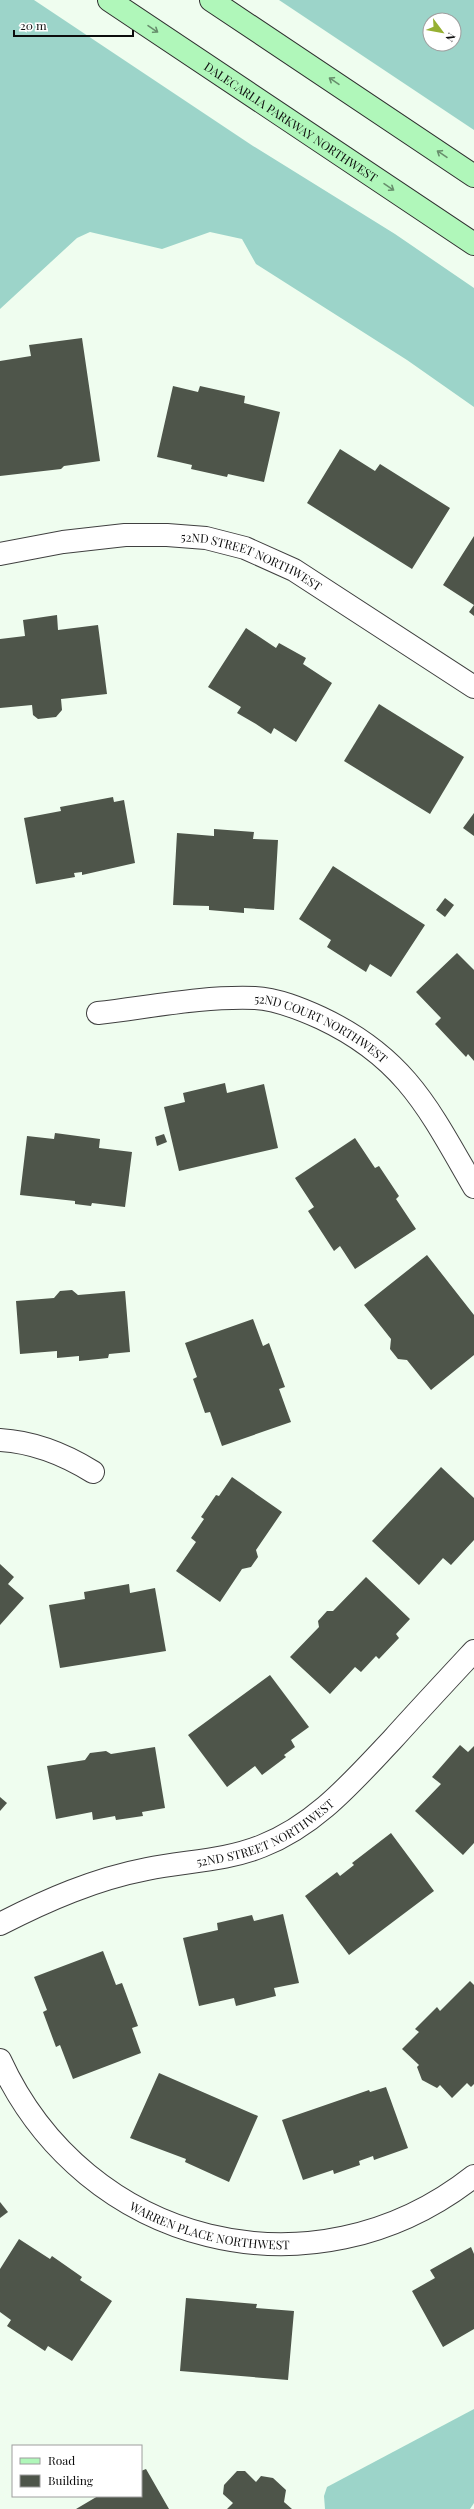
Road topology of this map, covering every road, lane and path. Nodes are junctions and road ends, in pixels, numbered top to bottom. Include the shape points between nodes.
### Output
1 (108, 0) edge
2 (211, 0) edge
3 (474, 176) edge
4 (474, 244) edge
5 (0, 554) edge
6 (474, 687) edge
7 (98, 1013) dead end
8 (474, 1187) edge
9 (0, 1440) edge
10 (93, 1472) dead end
11 (474, 1650) edge
12 (0, 1924) edge
13 (0, 2060) edge
14 (474, 2176) edge

1 -> 4 main road, DALECARLIA PARKWAY NORTHWEST
3 -> 2 main road
5 - 6 street, 52ND STREET NORTHWEST via 63,542 125,535 193,537 245,548 294,570
7 - 8 street, 52ND COURT NORTHWEST via 230,998 257,998 303,1011 336,1025 360,1040 404,1077 438,1122
9 - 10 street via 41,1446 68,1457
11 - 12 street, 52ND STREET NORTHWEST via 350,1785 304,1824 263,1846 220,1859 176,1864 104,1879 56,1897
13 - 14 street, WARREN PLACE NORTHWEST via 26,2109 64,2155 85,2175 135,2208 177,2225 220,2237 274,2244 301,2244 355,2236 406,2218 454,2192

